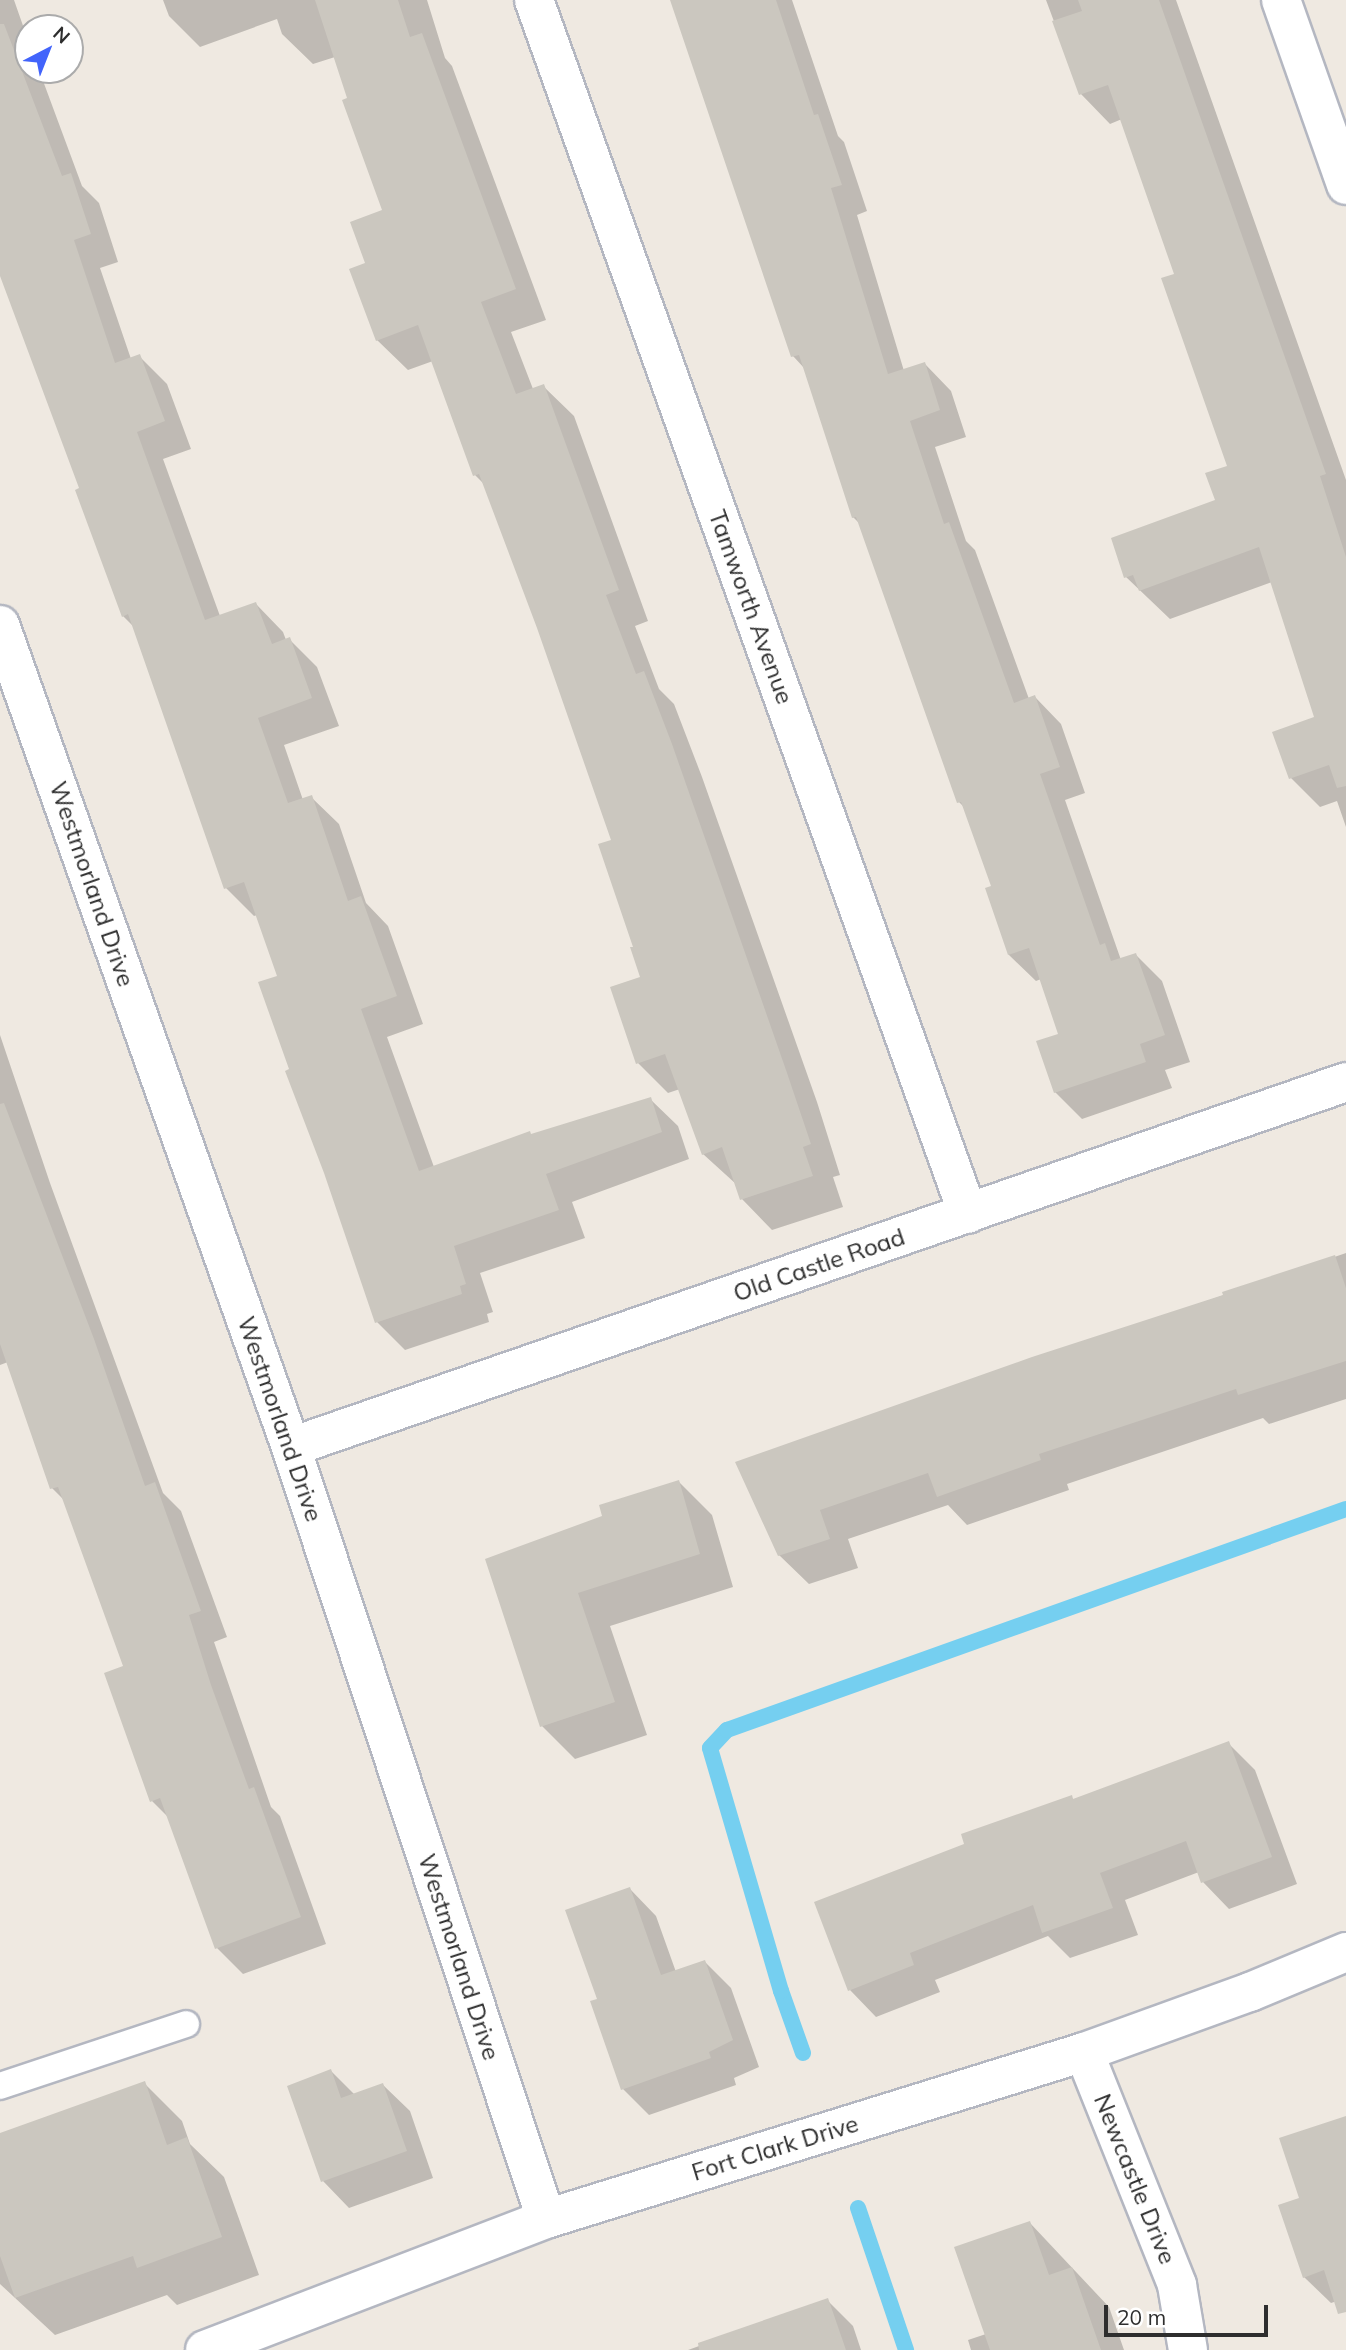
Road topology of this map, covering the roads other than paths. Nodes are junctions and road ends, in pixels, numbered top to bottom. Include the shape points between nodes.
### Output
1 (534, 0) edge
2 (1281, 0) edge
3 (1346, 185) edge
4 (0, 625) edge
5 (1346, 1082) edge
6 (968, 1214) junction
7 (291, 1447) junction
8 (1346, 1952) edge
9 (186, 2024) dead end
10 (1084, 2052) junction
11 (0, 2086) edge
12 (546, 2219) junction
13 (212, 2349) edge
14 (1188, 2350) edge

1 - 6 street, Tamworth Avenue
2 - 3 street
4 - 7 street, Westmorland Drive
5 - 6 street, Old Castle Road
6 - 7 street, Old Castle Road
7 - 12 street, Westmorland Drive
8 - 10 street, Fort Clark Drive
9 - 11 lane
10 - 12 street, Fort Clark Drive
10 - 14 street, Newcastle Drive via 1177,2285
12 - 13 street, Fort Clark Drive

